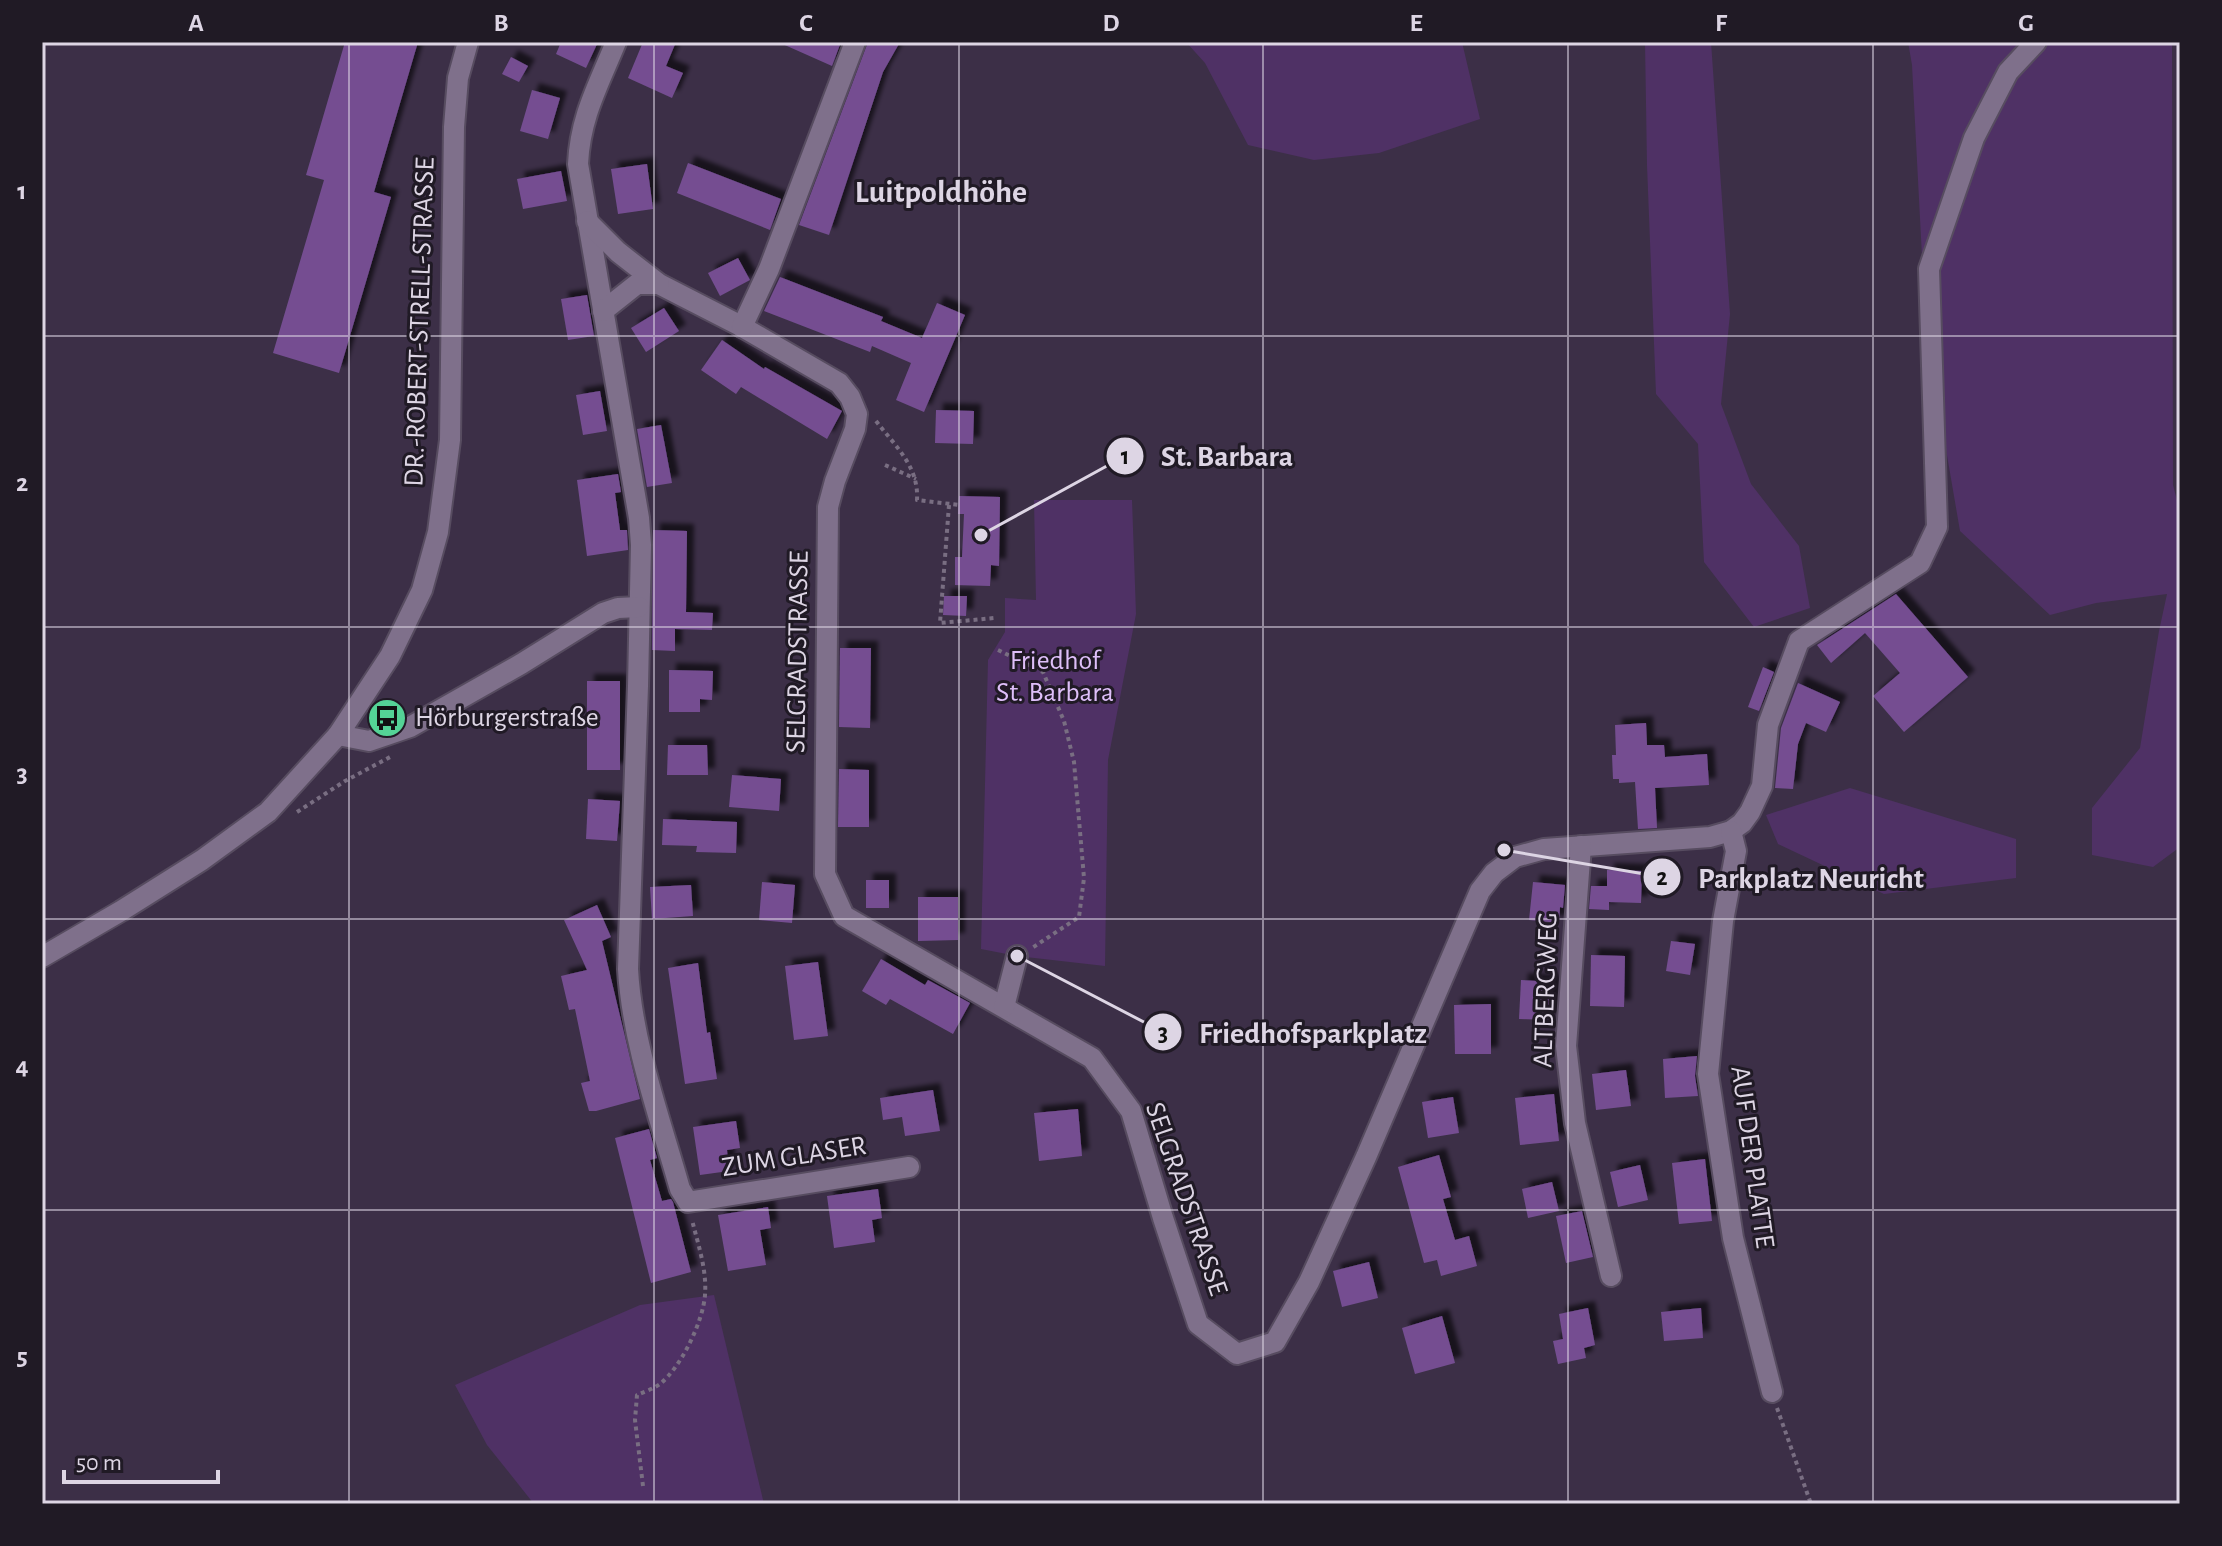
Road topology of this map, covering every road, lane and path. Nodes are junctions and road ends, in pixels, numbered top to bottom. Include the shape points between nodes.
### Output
1 (468, 42) edge
2 (616, 42) edge
3 (855, 42) edge
4 (2036, 42) edge
5 (587, 221) junction
6 (659, 284) junction
7 (603, 311) junction
8 (742, 327) junction
9 (871, 414) dead end
10 (885, 465) dead end
11 (916, 479) junction
12 (949, 505) junction
13 (959, 505) dead end
14 (639, 607) junction
15 (994, 618) dead end
16 (998, 650) dead end
17 (338, 735) junction
18 (402, 751) dead end
19 (286, 819) dead end
20 (1731, 831) junction
21 (1581, 846) junction
22 (1017, 956) joint
23 (42, 957) edge
24 (1004, 1007) junction
25 (909, 1167) dead end
26 (688, 1202) junction
27 (1611, 1276) dead end
28 (1772, 1392) joint
29 (643, 1486) dead end
30 (1811, 1504) edge

1 - 17 street, DR.-ROBERT-STRELL-STRASSE via 458,78 454,127 450,440 438,532 422,590 390,656
2 - 5 street via 579,141
3 - 8 street
4 - 20 street via 2008,72 1974,138 1929,269 1937,527 1920,563 1799,641 1768,725 1762,786 1750,812
5 - 6 street, SELGRADSTRASSE
5 - 7 street
6 - 7 street via 637,284
6 - 8 street, SELGRADSTRASSE
7 - 14 street via 639,518
8 - 24 street, SELGRADSTRASSE via 839,383 857,414 828,507 825,874 844,916
9 - 11 path via 905,455
10 - 11 path
11 - 12 path via 917,500
12 - 13 path
12 - 15 path via 940,623
14 - 17 street via 603,613 410,727 369,741
14 - 26 street via 629,996 680,1189
16 - 22 path via 1043,672 1064,721 1074,762 1084,878 1079,917
17 - 23 street, DR.-ROBERT-STRELL-STRASSE via 268,812 202,860
18 - 19 path
20 - 21 street
20 - 28 street, AUF DER PLATTE via 1736,851 1723,921 1708,1074 1733,1238
21 - 24 street, SELGRADSTRASSE via 1515,857 1480,891 1309,1282 1275,1342 1237,1354 1198,1324 1131,1111 1092,1058
21 - 27 street, ALTBERGWEG via 1566,1046 1575,1123
22 - 24 street
25 - 26 street, ZUM GLASER
26 - 29 path via 705,1296 696,1331 678,1363 660,1384 637,1395
28 - 30 path

